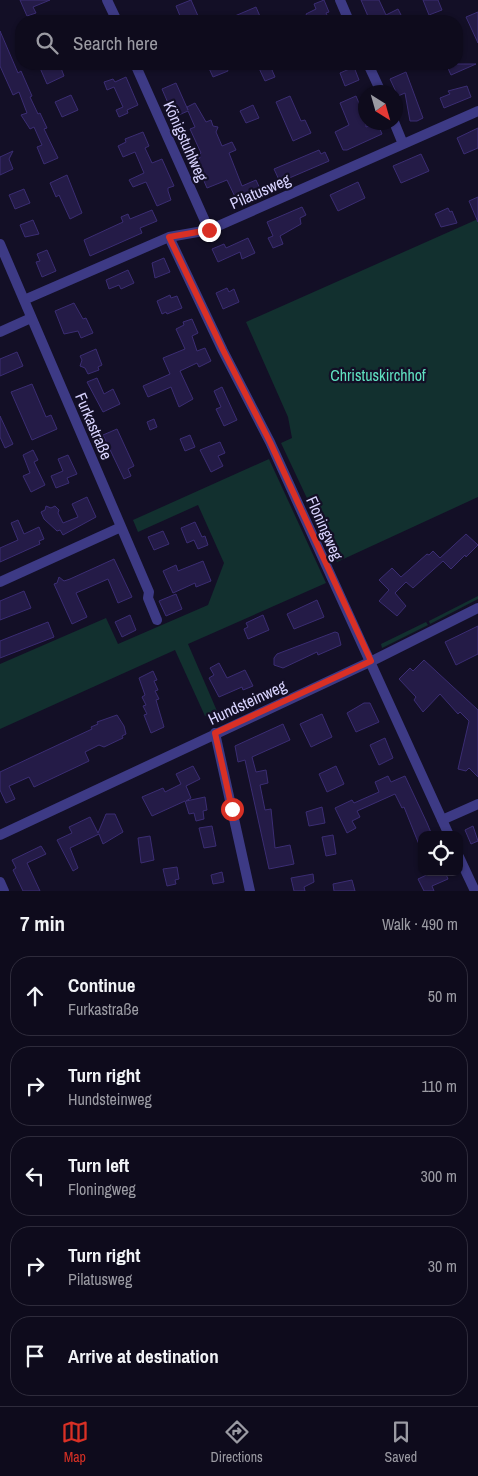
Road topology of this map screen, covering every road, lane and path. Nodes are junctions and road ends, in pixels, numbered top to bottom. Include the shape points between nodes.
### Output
1 (107, 0) edge
2 (340, 0) edge
3 (113, 15) edge
4 (346, 15) edge
5 (138, 70) edge
6 (371, 70) edge
7 (378, 85) edge
8 (478, 111) edge
9 (397, 130) edge
10 (403, 144) junction
11 (209, 230) junction
12 (169, 237) junction
13 (0, 244) edge
14 (24, 300) junction
15 (31, 318) junction
16 (0, 332) edge
17 (121, 527) junction
18 (0, 582) edge
19 (478, 608) edge
20 (157, 620) dead end
21 (371, 661) junction
22 (215, 733) junction
23 (478, 804) edge
24 (442, 820) junction
25 (447, 831) edge
26 (0, 835) edge
27 (463, 866) edge
28 (0, 882) edge
29 (4, 891) edge
30 (250, 891) edge
31 (475, 891) edge

1 - 3 street
2 - 4 street
5 - 11 street, Königstuhlweg
6 - 7 street
8 - 10 street, Pilatusweg
9 - 10 street
10 - 11 street, Pilatusweg
11 - 12 street, Pilatusweg
12 - 14 street, Pilatusweg
12 - 21 street, Floningweg via 270,442
13 - 14 street, Furkastraße
14 - 15 street, Furkastraße
15 - 16 street
15 - 17 street, Furkastraße
17 - 18 street
17 - 20 street, Furkastraße via 149,592 148,598
19 - 21 street, Hundsteinweg
21 - 22 street, Hundsteinweg
21 - 24 street, Floningweg
22 - 26 street, Hundsteinweg
22 - 30 street
23 - 24 street
24 - 25 street, Floningweg
27 - 31 street
28 - 29 street

